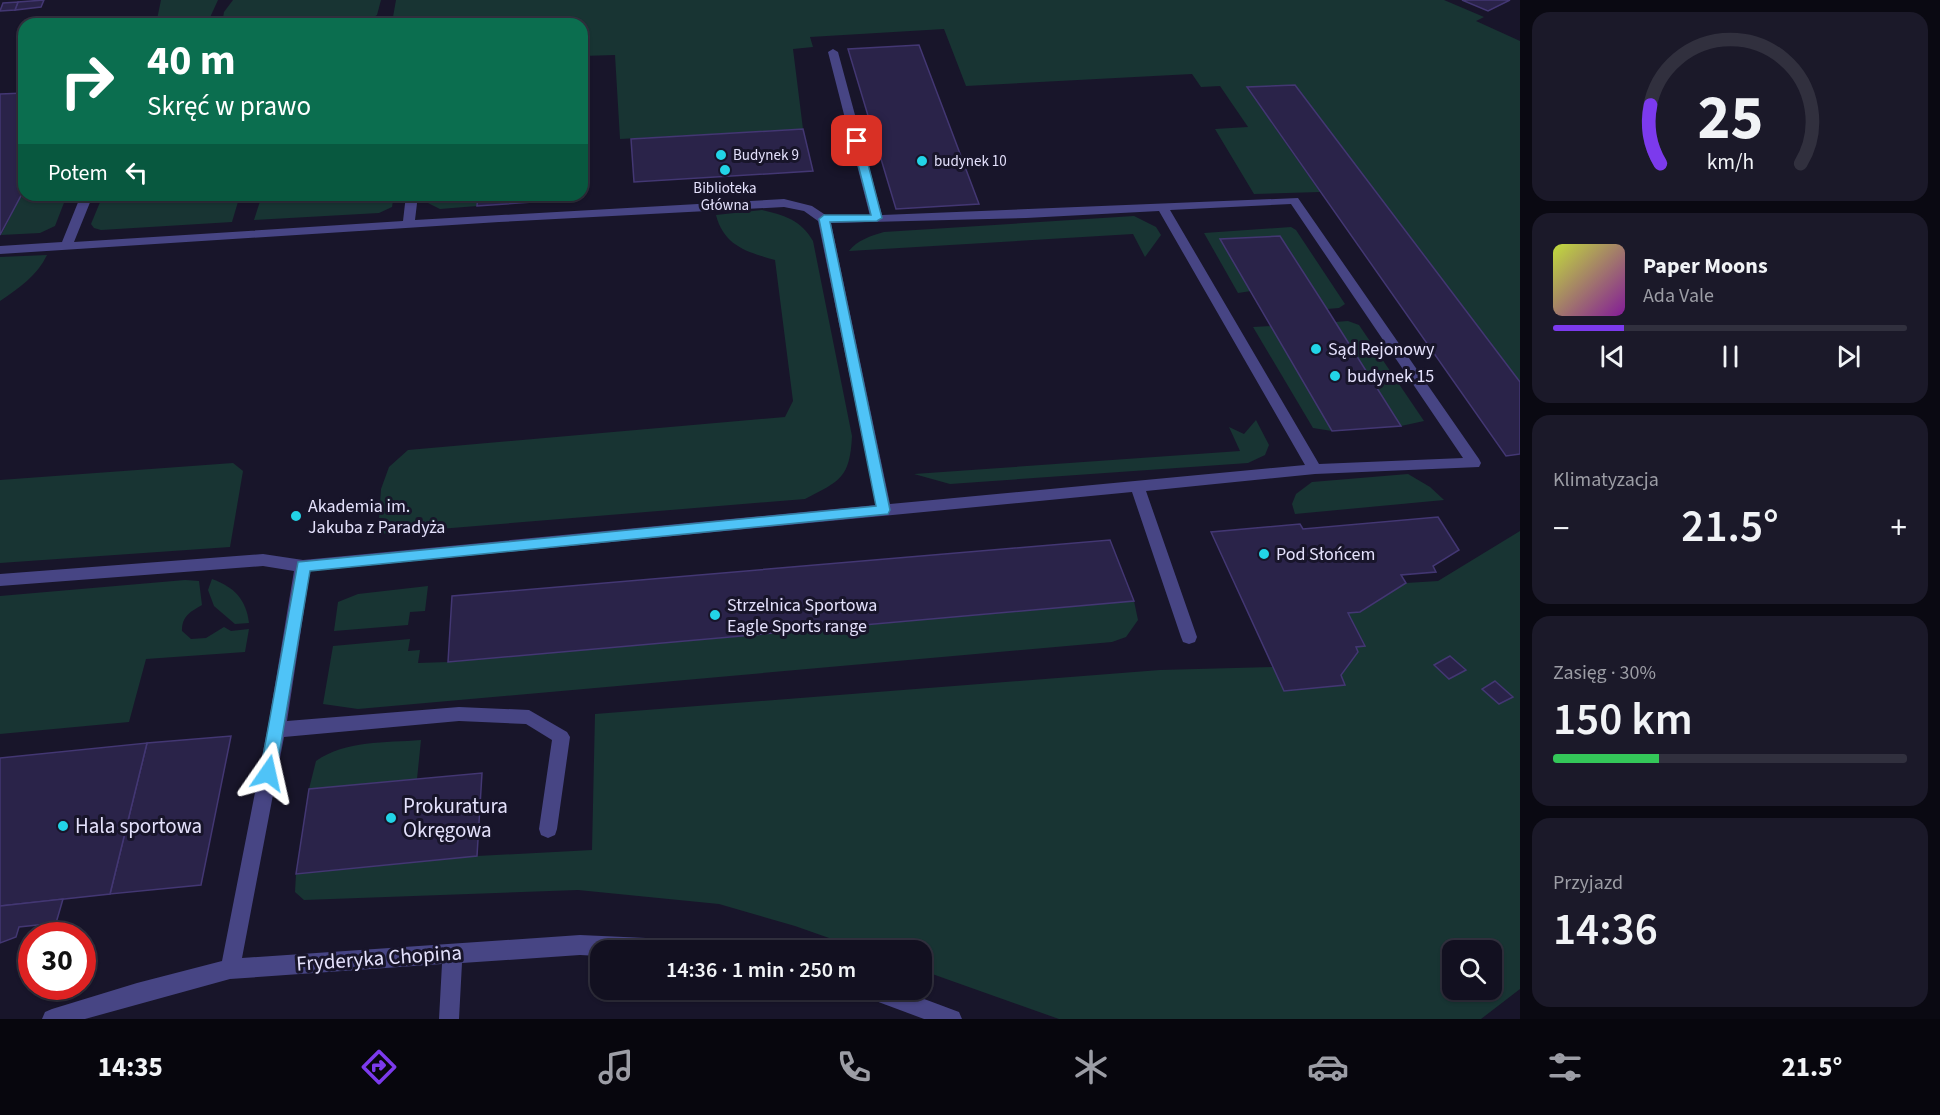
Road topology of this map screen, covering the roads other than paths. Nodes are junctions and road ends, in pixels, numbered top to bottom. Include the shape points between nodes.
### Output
1 (833, 52) dead end
2 (85, 201) edge
3 (411, 201) edge
4 (1163, 208) junction
5 (877, 218) junction
6 (824, 219) junction
7 (409, 223) junction
8 (67, 245) junction
9 (0, 250) edge
10 (1315, 469) junction
11 (1137, 486) junction
12 (884, 510) junction
13 (303, 566) junction
14 (0, 580) edge
15 (1189, 637) dead end
16 (276, 730) junction
17 (548, 829) dead end
18 (590, 945) edge
19 (453, 952) junction
20 (230, 969) junction
21 (900, 1000) edge
22 (52, 1019) edge
23 (449, 1019) edge
24 (952, 1019) edge

1 - 5 street
2 - 8 street
3 - 7 street
4 - 5 street
4 - 10 street
4 - 10 street via 1294,200 1474,464
5 - 6 street
6 - 7 street via 808,208 784,203
6 - 12 street
7 - 8 street
8 - 9 street
10 - 11 street
11 - 12 street
11 - 15 street
12 - 13 street
13 - 14 street via 263,560
13 - 16 street
16 - 17 street via 459,714 529,717 561,737
16 - 20 street
18 - 19 street, Fryderyka Chopina
19 - 20 street, Fryderyka Chopina
19 - 23 street
20 - 22 street, Fryderyka Chopina
21 - 24 street

